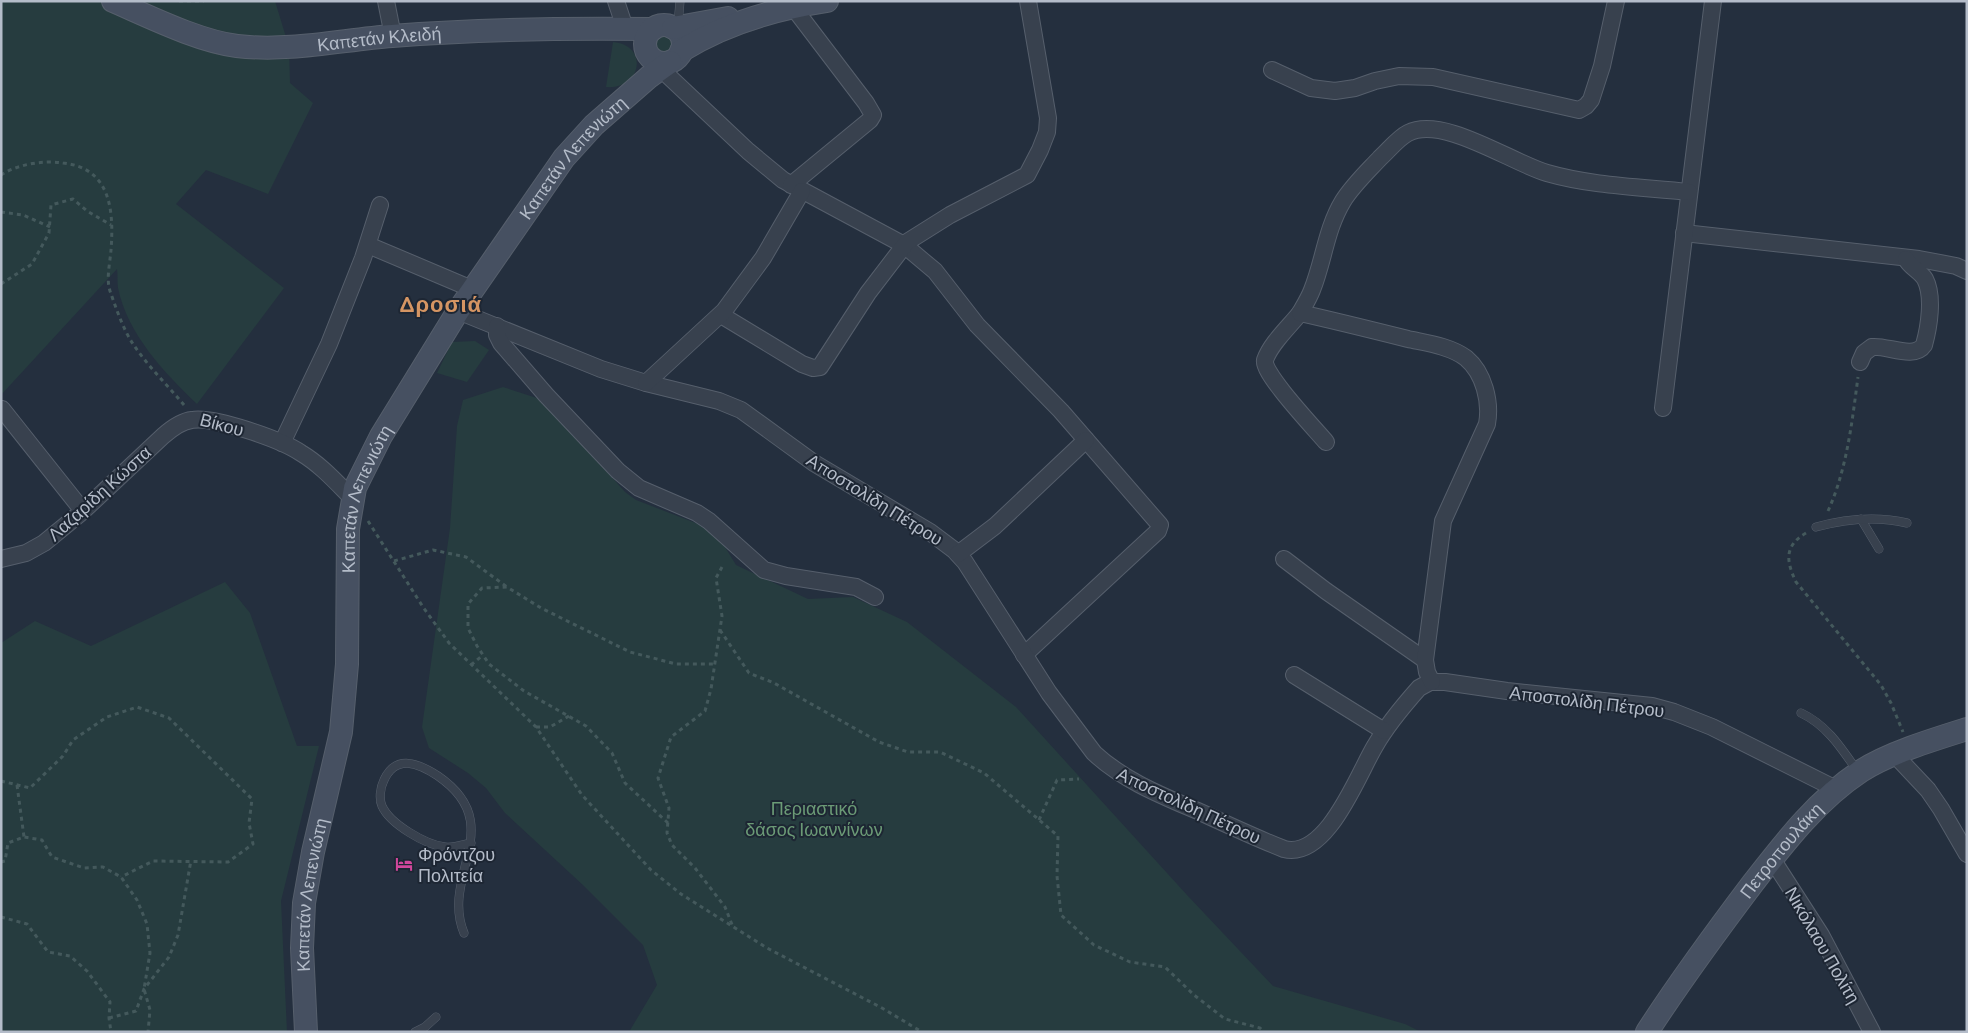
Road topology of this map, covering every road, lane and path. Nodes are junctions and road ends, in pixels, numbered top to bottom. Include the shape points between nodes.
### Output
1 (113, 1) edge
2 (179, 1) edge
3 (204, 1) edge
4 (386, 1) edge
5 (616, 1) edge
6 (680, 1) edge
7 (827, 1) edge
8 (1028, 1) edge
9 (1616, 1) edge
10 (1713, 1) edge
11 (793, 7) junction
12 (625, 28) junction
13 (393, 36) junction
14 (662, 50) junction
15 (1272, 70) dead end
16 (1, 175) edge
17 (797, 188) junction
18 (1689, 192) junction
19 (380, 205) dead end
20 (1, 212) edge
21 (112, 225) junction
22 (50, 227) junction
23 (1684, 233) junction
24 (368, 245) junction
25 (904, 245) junction
26 (1906, 258) junction
27 (1967, 271) edge
28 (1, 284) edge
29 (472, 289) junction
30 (458, 310) junction
31 (1300, 313) junction
32 (721, 315) junction
33 (497, 326) junction
34 (1860, 362) joint
35 (646, 383) junction
36 (1663, 408) dead end
37 (2, 409) edge
38 (193, 419) junction
39 (1086, 440) junction
40 (1326, 442) dead end
41 (282, 443) junction
42 (352, 498) junction
43 (83, 511) junction
44 (1862, 519) junction
45 (1907, 523) dead end
46 (1816, 527) junction
47 (1879, 549) dead end
48 (958, 554) junction
49 (1, 559) edge
50 (1284, 559) dead end
51 (394, 561) junction
52 (722, 567) dead end
53 (507, 587) junction
54 (875, 597) dead end
55 (720, 630) junction
56 (483, 655) junction
57 (1024, 655) junction
58 (1425, 660) junction
59 (714, 664) junction
60 (471, 665) junction
61 (1294, 675) dead end
62 (1432, 682) junction
63 (1802, 713) dead end
64 (569, 716) junction
65 (536, 727) junction
66 (1967, 729) edge
67 (1384, 732) junction
68 (1903, 752) junction
69 (1858, 773) junction
70 (1079, 779) dead end
71 (1, 781) edge
72 (18, 785) junction
73 (1836, 789) junction
74 (1039, 820) junction
75 (668, 822) junction
76 (24, 837) junction
77 (471, 843) junction
78 (1967, 854) edge
79 (1772, 859) junction
80 (191, 860) junction
81 (1, 862) edge
82 (121, 876) junction
83 (1, 917) edge
84 (733, 928) junction
85 (464, 933) dead end
86 (144, 989) junction
87 (436, 1017) dead end
88 (109, 1018) junction
89 (111, 1032) edge
90 (148, 1032) edge
91 (306, 1032) edge
92 (415, 1032) edge
93 (922, 1032) edge
94 (1264, 1032) edge
95 (1647, 1032) edge
96 (1872, 1032) edge

1 - 13 street, Καπετάν Κλειδή via 205,38 235,46 283,48
2 - 3 path
4 - 13 street
5 - 12 street
6 - 14 lane
7 - 11 street, Καπετάν Λεπενιώτη
8 - 25 street via 1048,118 1033,166 1024,177 917,234
9 - 15 street via 1591,100 1579,110 1433,77 1400,76 1355,88 1329,90 1311,88
10 - 18 street
11 - 14 street, Καπετάν Λεπενιώτη via 751,18
11 - 17 street via 873,115
12 - 13 street, Καπετάν Κλειδή
12 - 14 street, Καπετάν Κλειδή
14 - 17 street via 748,151
14 - 29 street, Καπετάν Λεπενιώτη via 574,145
16 - 21 path via 28,165 56,162 87,169 101,182 109,198
17 - 25 street
17 - 32 street via 751,277
18 - 23 street
18 - 31 street via 1564,177 1536,170 1459,136 1434,129 1415,130 1396,142 1343,201 1325,242 1312,292
19 - 24 street
20 - 22 path via 23,216
21 - 22 path via 73,199 51,205
21 - 38 path, Βίκου via 109,289 133,343
22 - 28 path via 32,264
23 - 26 street
23 - 36 street
24 - 29 street
24 - 41 street via 329,344
25 - 32 street via 820,367 802,364
25 - 39 street via 941,278 978,325
26 - 27 street
26 - 34 street via 1929,290 1924,345 1914,352 1872,347
29 - 30 street, Καπετάν Λεπενιώτη
30 - 33 street, Αποστολίδη Πέτρου
30 - 42 street, Καπετάν Λεπενιώτη via 377,444
31 - 40 street via 1264,361 1265,367
31 - 58 street via 1457,352 1471,364 1484,386 1489,412 1487,424 1444,521
32 - 35 street
33 - 35 street, Αποστολίδη Πέτρου via 601,369
33 - 54 street via 501,343 618,471 639,488 708,521 764,570 856,587
34 - 46 path via 1849,440 1838,486 1828,511
35 - 48 street, Αποστολίδη Πέτρου via 719,401 741,410 814,463 930,532
37 - 43 street
38 - 41 street, Βίκου via 231,426
38 - 43 street, Λαζαρίδη Κώστα via 162,436
39 - 48 street via 995,526
39 - 57 street via 1160,525 1158,531
41 - 42 street, Βίκου via 318,465
42 - 51 path
42 - 91 street, Καπετάν Λεπενιώτη via 348,529 347,664 342,725 304,903 302,948
43 - 49 street, Λαζαρίδη Κώστα via 32,551
44 - 45 lane
44 - 46 lane
44 - 47 lane
46 - 68 path via 1791,546 1789,557 1793,576 1804,594 1881,685 1895,711
48 - 57 street, Αποστολίδη Πέτρου
50 - 58 street
51 - 53 path via 433,550 466,557
51 - 60 path via 439,631
52 - 55 path via 716,578 722,616
53 - 56 path via 482,588 468,604 468,628
53 - 59 path via 541,608 630,652 676,664
55 - 59 path
55 - 74 path via 750,673 774,683 878,742 908,752 940,752 984,773
56 - 60 path
56 - 64 path via 489,664 524,690
57 - 67 street, Αποστολίδη Πέτρου via 1094,753 1110,767 1140,785 1288,850 1307,845 1332,824
58 - 62 street
59 - 75 path via 705,711 671,737 658,778 669,808
60 - 65 path
61 - 67 street
62 - 67 street, Αποστολίδη Πέτρου via 1420,688
62 - 73 street, Αποστολίδη Πέτρου via 1634,704 1674,712 1712,727
63 - 69 lane via 1818,722
64 - 65 path via 550,726
64 - 75 path via 586,726 612,753 625,783
65 - 84 path via 582,795 652,870 681,894
66 - 68 street, Πετροπουλάκη
68 - 69 street, Πετροπουλάκη
68 - 78 street via 1942,809
69 - 73 street, Πετροπουλάκη
70 - 74 path via 1057,780
71 - 72 path
72 - 76 path
72 - 80 path via 30,788 63,756 73,740 107,717 137,707 169,718 252,799 249,823 254,844 228,862
73 - 79 street, Πετροπουλάκη via 1816,807
74 - 94 path via 1058,836 1057,876 1061,915 1094,945 1130,962 1165,967 1225,1019 1260,1028
75 - 84 path via 667,833 672,845 696,868 725,907
76 - 81 path via 8,843
76 - 82 path via 42,840 52,857 84,868 103,866
77 - 77 lane via 470,819 454,789 414,764 395,766 386,775 382,784 382,806 392,819 437,846
77 - 85 lane via 458,907
79 - 95 street, Πετροπουλάκη via 1700,954
79 - 96 street, Νικόλαου Πολίτη via 1821,935
80 - 82 path via 153,861
80 - 86 path via 178,936 169,957
82 - 86 path via 137,900 147,924 150,953
83 - 88 path via 27,924 48,952 70,956 87,971 110,1002
84 - 93 path
86 - 88 path via 136,1010
86 - 90 path via 150,1010
87 - 92 lane
88 - 89 path

